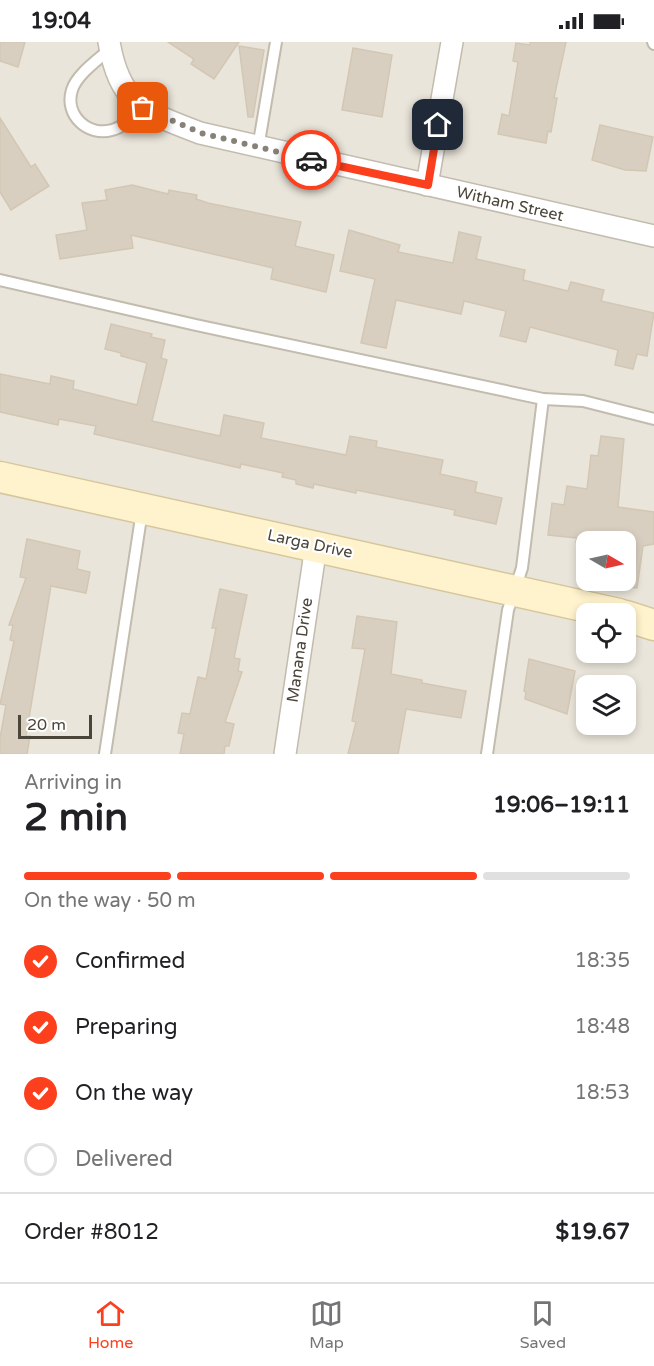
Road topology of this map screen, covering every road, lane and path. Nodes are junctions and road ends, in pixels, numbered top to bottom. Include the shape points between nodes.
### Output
1 (276, 42) edge
2 (452, 42) edge
3 (110, 45) edge
4 (150, 112) junction
5 (258, 148) junction
6 (428, 185) junction
7 (654, 236) edge
8 (0, 280) edge
9 (543, 399) junction
10 (654, 419) edge
11 (0, 477) edge
12 (143, 507) junction
13 (316, 546) junction
14 (515, 589) junction
15 (576, 604) edge
16 (636, 619) edge
17 (654, 625) edge
18 (105, 754) edge
19 (285, 754) edge
20 (487, 754) edge

1 - 5 lane
2 - 6 street
3 - 4 street via 112,64 128,96
3 - 4 lane via 72,89 70,99 77,120 95,131 105,132
4 - 5 street, Witham Street via 201,133
5 - 6 street, Witham Street
6 - 7 street, Witham Street
8 - 9 lane
9 - 10 lane via 583,401
9 - 14 lane via 522,567
11 - 12 street, Larga Drive
12 - 13 street, Larga Drive
12 - 18 lane
13 - 14 street, Larga Drive
13 - 19 street, Manana Drive
14 - 15 street, Larga Drive
14 - 20 lane via 508,610
16 - 17 street

